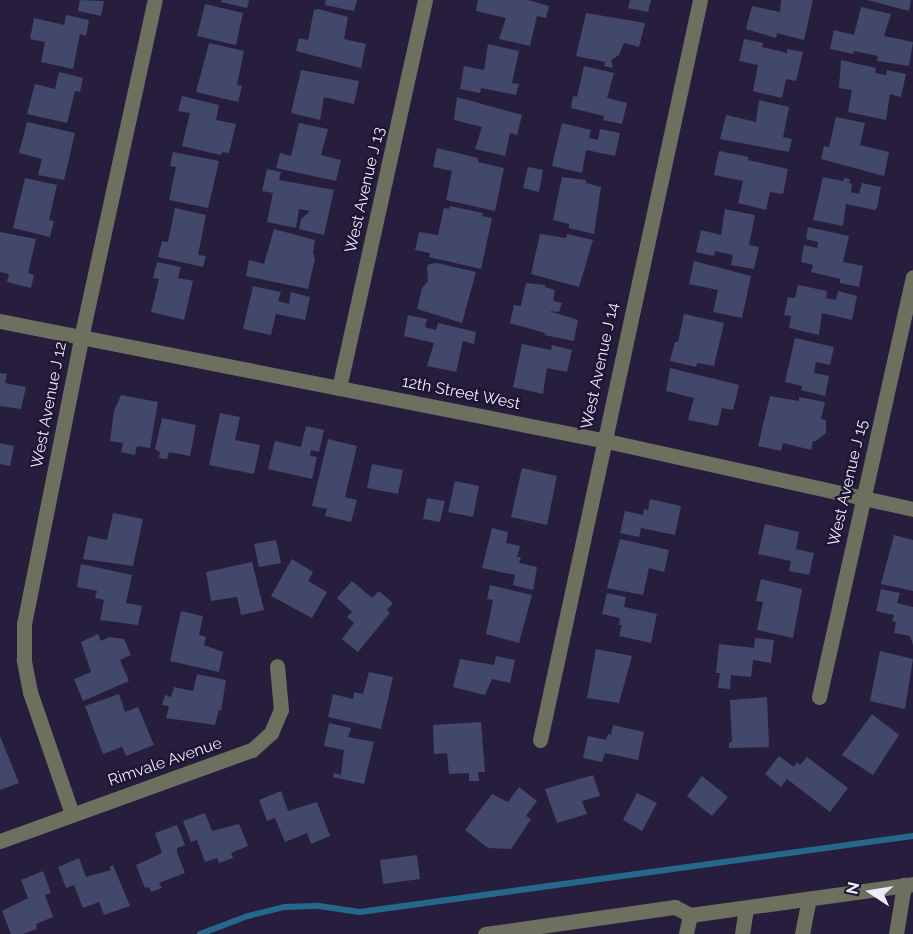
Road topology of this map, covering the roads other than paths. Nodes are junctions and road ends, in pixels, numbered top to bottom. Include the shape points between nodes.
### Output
1 (155, 0) edge
2 (425, 0) edge
3 (700, 0) edge
4 (913, 277) edge
5 (0, 321) edge
6 (81, 338) junction
7 (339, 388) junction
8 (602, 440) junction
9 (863, 498) junction
10 (913, 509) edge
11 (277, 666) dead end
12 (819, 697) dead end
13 (540, 740) dead end
14 (72, 814) junction
15 (0, 841) edge
16 (909, 885) edge
17 (809, 899) junction
18 (746, 908) junction
19 (690, 915) junction
20 (492, 934) edge
21 (686, 934) edge
22 (742, 934) edge
23 (802, 934) edge
24 (896, 934) edge

1 - 6 street, West Avenue J 12
2 - 7 street, West Avenue J 13
3 - 8 street, West Avenue J 14
4 - 9 street, West Avenue J 15
5 - 6 street, 12th Street West
6 - 7 street, 12th Street West
6 - 14 street, West Avenue J 12 via 24,624 24,660 30,692
7 - 8 street, 12th Street West
8 - 9 street, 12th Street West
8 - 13 street, West Avenue J 14
9 - 10 street, 12th Street West
9 - 12 street, West Avenue J 15
11 - 14 street, Rimvale Avenue via 281,710 271,733 252,750
14 - 15 street, Rimvale Avenue
16 - 17 street
16 - 24 street
17 - 18 street
17 - 23 street
18 - 19 street
18 - 22 street
19 - 20 street via 675,907
19 - 21 street

